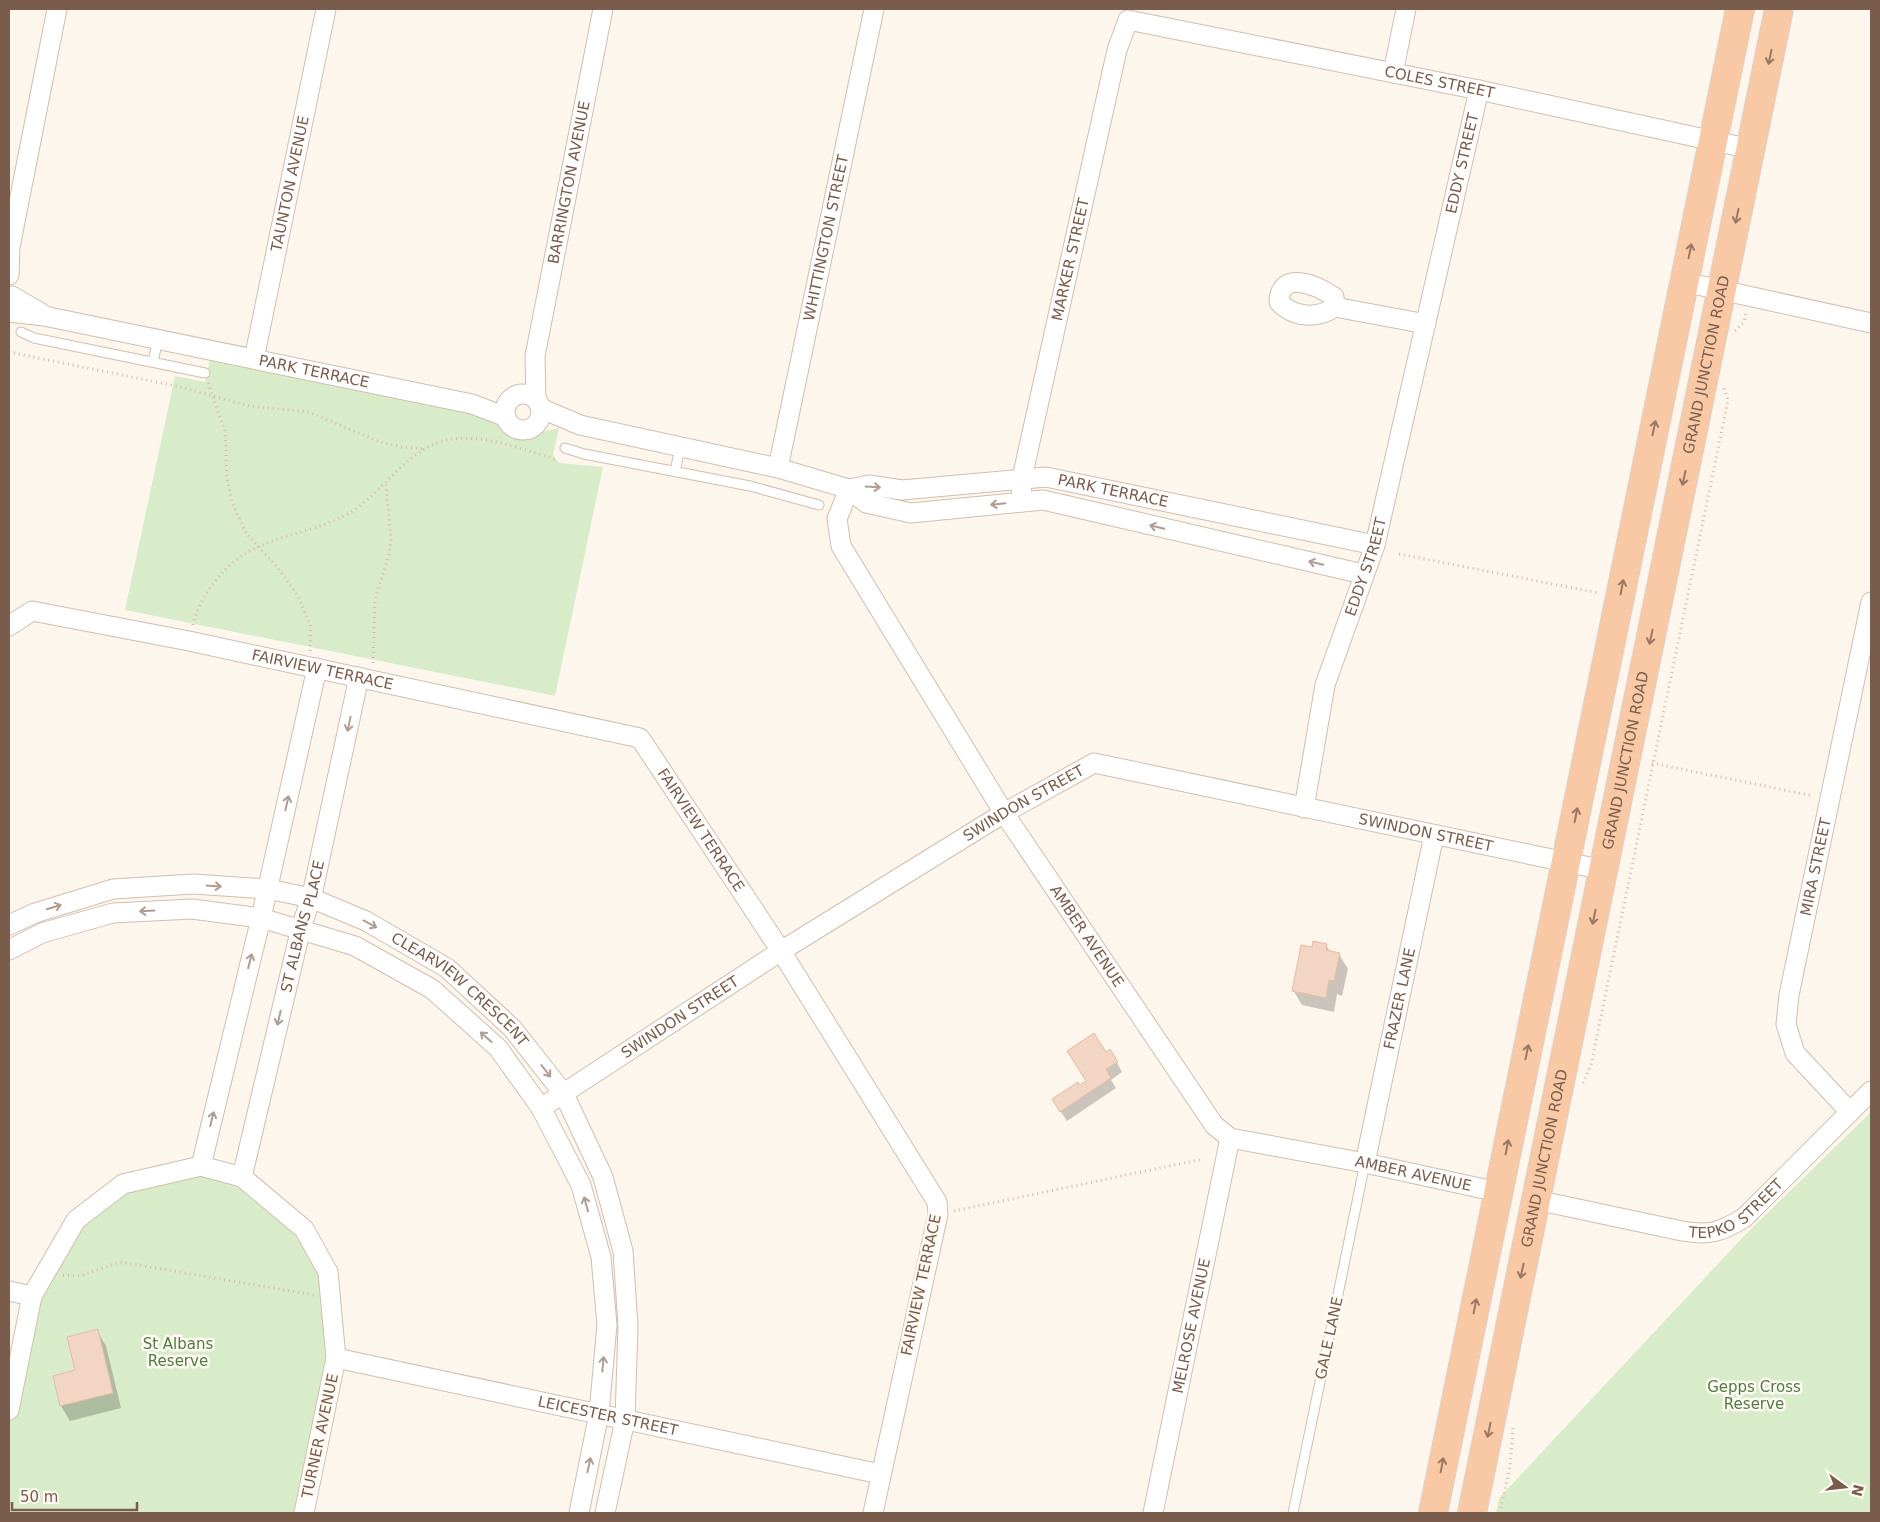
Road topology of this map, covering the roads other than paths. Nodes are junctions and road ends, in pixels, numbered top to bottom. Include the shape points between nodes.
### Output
1 (57, 9) edge
2 (326, 9) edge
3 (603, 9) edge
4 (874, 9) edge
5 (1406, 9) edge
6 (1740, 9) edge
7 (1780, 9) edge
8 (1128, 20) joint
9 (1393, 73) junction
10 (1479, 90) junction
11 (1712, 141) junction
12 (1751, 149) junction
13 (9, 248) edge
14 (9, 275) edge
15 (1684, 282) junction
16 (1722, 290) junction
17 (10, 301) edge
18 (1335, 307) dead end
19 (1871, 323) edge
20 (1426, 324) junction
21 (21, 332) dead end
22 (158, 339) junction
23 (535, 356) junction
24 (254, 359) junction
25 (153, 362) junction
26 (205, 373) road end
27 (510, 405) junction
28 (538, 411) junction
29 (680, 447) junction
30 (564, 448) road end
31 (778, 468) junction
32 (675, 472) junction
33 (1022, 478) junction
34 (848, 489) junction
35 (1022, 502) junction
36 (819, 505) dead end
37 (1375, 545) junction
38 (1363, 574) junction
39 (1871, 602) edge
40 (9, 626) edge
41 (312, 667) junction
42 (1864, 672) edge
43 (366, 678) junction
44 (1304, 808) junction
45 (1004, 813) junction
46 (1434, 835) junction
47 (1566, 863) junction
48 (1604, 870) junction
49 (268, 889) junction
50 (311, 898) junction
51 (261, 918) junction
52 (9, 925) edge
53 (300, 928) junction
54 (9, 950) edge
55 (781, 951) junction
56 (1871, 1091) edge
57 (564, 1094) junction
58 (540, 1108) junction
59 (1850, 1112) junction
60 (1230, 1138) junction
61 (1365, 1163) junction
62 (201, 1166) junction
63 (242, 1176) junction
64 (1498, 1192) junction
65 (1536, 1200) junction
66 (9, 1291) edge
67 (32, 1296) junction
68 (336, 1358) junction
69 (9, 1410) edge
70 (599, 1413) junction
71 (625, 1420) junction
72 (880, 1474) junction
73 (304, 1513) edge
74 (579, 1513) edge
75 (605, 1513) edge
76 (873, 1513) edge
77 (1153, 1513) edge
78 (1293, 1513) edge
79 (1433, 1513) edge
80 (1472, 1513) edge

1 - 13 street
2 - 24 street, TAUNTON AVENUE
3 - 23 street, BARRINGTON AVENUE
4 - 31 street, WHITTINGTON STREET
5 - 9 street
6 - 11 highway
7 -> 12 highway, GRAND JUNCTION ROAD
8 - 9 street, COLES STREET
8 - 33 street, MARKER STREET via 1117,50
9 - 10 street, COLES STREET
10 - 11 street, COLES STREET
10 - 20 street, EDDY STREET
11 - 12 street, COLES STREET
15 -> 11 highway
12 -> 16 highway, GRAND JUNCTION ROAD
13 - 14 street
15 - 16 street
47 -> 15 highway
16 - 19 street
16 -> 48 highway, GRAND JUNCTION ROAD
17 - 22 street, PARK TERRACE via 44,316
18 - 20 street
20 - 37 street, EDDY STREET
21 - 25 lane via 34,338
22 - 24 street, PARK TERRACE
22 - 25 lane
23 - 27 street, BARRINGTON AVENUE
23 - 28 street, BARRINGTON AVENUE
24 - 27 street, PARK TERRACE via 472,404
25 - 26 lane
27 - 28 street, PARK TERRACE via 524,394
27 - 28 street via 513,427 519,429 526,429
28 - 29 street, PARK TERRACE via 580,425
29 - 31 street, PARK TERRACE
29 - 32 lane
30 - 32 lane
31 - 34 street, PARK TERRACE
32 - 36 lane via 750,486
34 -> 33 street, PARK TERRACE via 869,485 902,490
33 - 35 street, MARKER STREET
33 - 37 street, PARK TERRACE via 1046,477
35 -> 34 street, PARK TERRACE via 911,513 866,503
34 - 45 street, AMBER AVENUE via 837,519 841,546
38 -> 35 street, PARK TERRACE via 1043,500
37 - 38 street, EDDY STREET
38 - 44 street, EDDY STREET via 1325,685
39 - 42 street, MIRA STREET
40 - 41 street, FAIRVIEW TERRACE via 32,611
41 - 43 street, FAIRVIEW TERRACE
49 -> 41 street
42 - 59 street, MIRA STREET via 1830,800 1789,995 1786,1024 1795,1053
43 -> 50 street, ST ALBANS PLACE
43 - 55 street, FAIRVIEW TERRACE via 640,738
44 - 45 street, SWINDON STREET via 1094,763
44 - 46 street, SWINDON STREET
45 - 55 street, SWINDON STREET
45 - 60 street, AMBER AVENUE via 1214,1125
46 - 47 street, SWINDON STREET
46 - 61 street, FRAZER LANE
47 - 48 street, SWINDON STREET
64 -> 47 highway
48 -> 65 highway, GRAND JUNCTION ROAD
49 - 50 street, CLEARVIEW CRESCENT
49 - 51 street
52 -> 49 street, CLEARVIEW CRESCENT via 35,912 113,889 193,884
50 - 53 street, ST ALBANS PLACE
50 -> 57 street, CLEARVIEW CRESCENT via 366,921 447,968 512,1028
51 - 53 street, CLEARVIEW CRESCENT
51 -> 54 street, CLEARVIEW CRESCENT via 192,909 113,913 42,933
62 -> 51 street
58 -> 53 street, CLEARVIEW CRESCENT via 498,1048 432,989 354,946
53 -> 63 street, ST ALBANS PLACE
55 - 57 street, SWINDON STREET
55 - 72 street, FAIRVIEW TERRACE via 937,1202 938,1214
56 - 59 street, TEPKO STREET
57 - 58 street, SWINDON STREET
57 - 71 street, CLEARVIEW CRESCENT via 603,1177 623,1251 628,1326
70 -> 58 street, CLEARVIEW CRESCENT via 607,1325 601,1257 581,1185
59 - 65 street, TEPKO STREET via 1744,1218 1721,1231 1702,1234 1682,1231
60 - 61 street, AMBER AVENUE
60 - 77 street, MELROSE AVENUE
61 - 64 street, AMBER AVENUE
61 - 78 lane, GALE LANE
62 - 63 street
62 - 67 street via 123,1184 76,1220
63 - 68 street, TURNER AVENUE via 304,1229 328,1272
79 -> 64 highway
65 -> 80 highway, GRAND JUNCTION ROAD
66 - 67 street
67 - 69 street
68 - 70 street, LEICESTER STREET
68 - 73 street, TURNER AVENUE
70 - 71 street, LEICESTER STREET
74 -> 70 street, CLEARVIEW CRESCENT
71 - 72 street, LEICESTER STREET
71 - 75 street, CLEARVIEW CRESCENT
72 - 76 street, FAIRVIEW TERRACE

